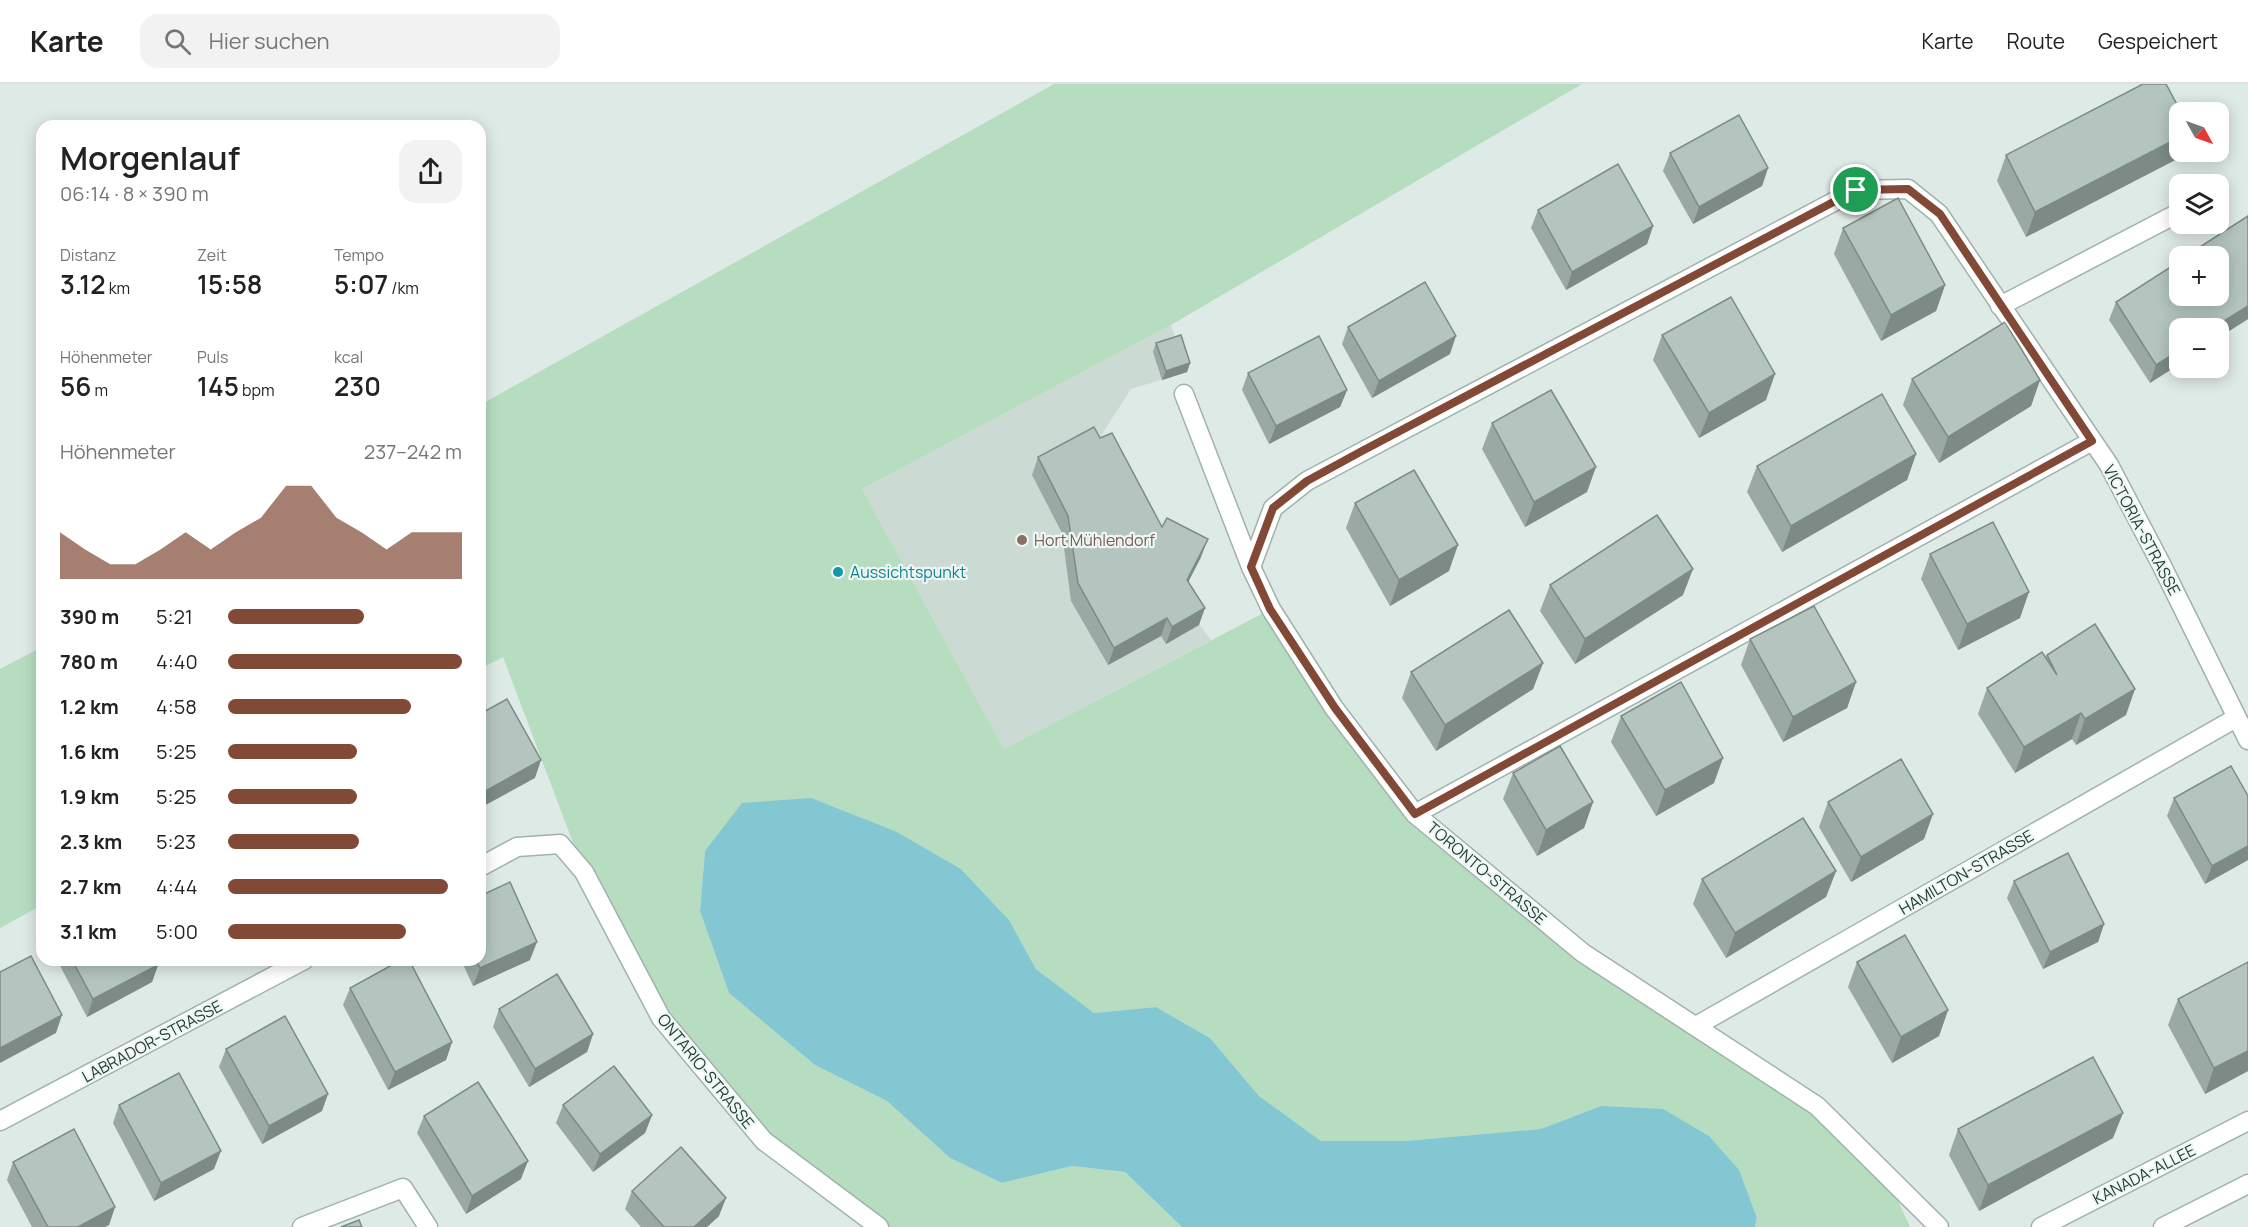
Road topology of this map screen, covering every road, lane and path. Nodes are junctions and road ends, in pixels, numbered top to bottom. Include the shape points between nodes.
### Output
1 (2169, 218) edge
2 (2000, 306) junction
3 (1184, 394) dead end
4 (2092, 441) junction
5 (1251, 567) junction
6 (2236, 718) junction
7 (2248, 740) edge
8 (1415, 814) junction
9 (486, 864) edge
10 (293, 966) edge
11 (1696, 1026) junction
12 (0, 1121) edge
13 (2248, 1121) edge
14 (2248, 1184) edge
15 (302, 1227) edge
16 (428, 1227) edge
17 (878, 1227) edge
18 (1939, 1227) edge
19 (2041, 1227) edge
20 (2163, 1227) edge

1 - 2 street
2 - 4 street, VICTORIA-STRASSE
2 - 5 street, VICTORIA-STRASSE via 1940,214 1908,189 1856,190 1307,481 1273,508
3 - 5 street, TORONTO-STRASSE
4 - 6 street, VICTORIA-STRASSE via 2109,465 2161,564
4 - 8 street
5 - 8 street, TORONTO-STRASSE via 1270,609 1329,701
6 - 7 street, VICTORIA-STRASSE
6 - 11 street, HAMILTON-STRASSE
8 - 11 street, TORONTO-STRASSE via 1583,953
9 - 17 street, ONTARIO-STRASSE via 517,847 560,844 584,872 661,1018 764,1141
10 - 12 street, LABRADOR-STRASSE
11 - 18 street, TORONTO-STRASSE via 1817,1106
13 - 19 street, KANADA-ALLEE
14 - 20 street
15 - 16 street via 403,1188

